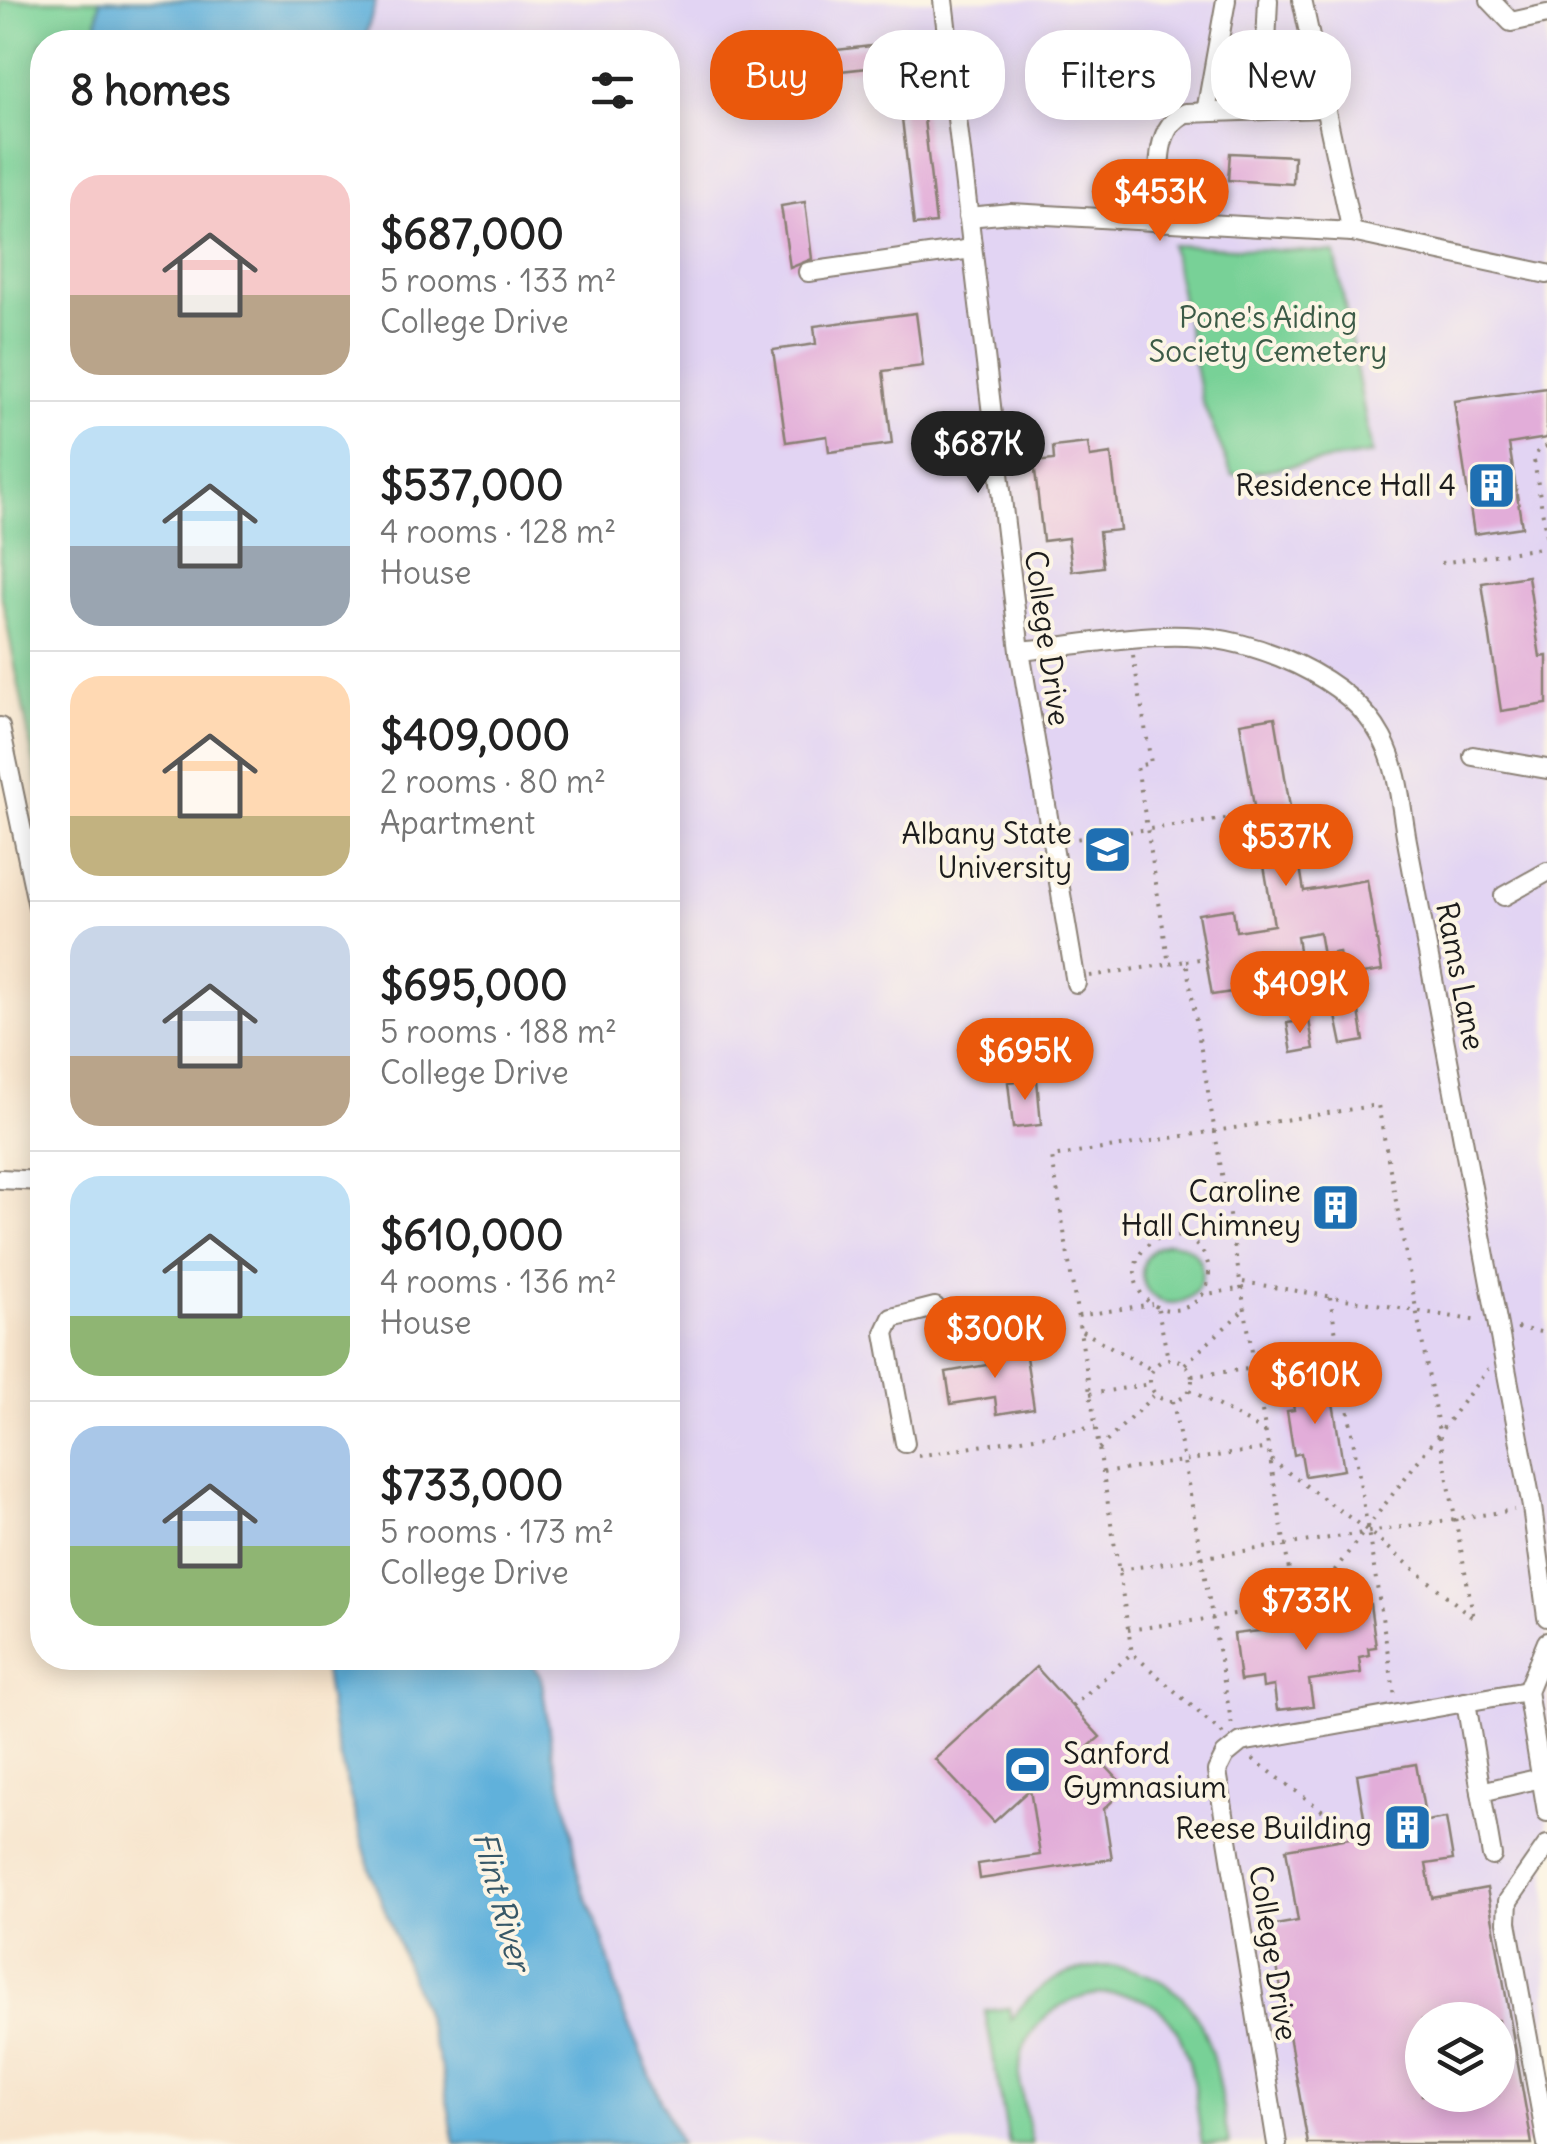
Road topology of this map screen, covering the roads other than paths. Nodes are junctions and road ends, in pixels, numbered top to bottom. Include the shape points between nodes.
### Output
1 (944, 0) edge
2 (1226, 0) edge
3 (1268, 0) edge
4 (1302, 0) edge
5 (1490, 0) edge
6 (1538, 10) edge
7 (1267, 30) edge
8 (1308, 30) edge
9 (1206, 112) junction
10 (1211, 112) edge
11 (1327, 120) edge
12 (968, 217) junction
13 (1161, 221) junction
14 (1352, 232) junction
15 (972, 248) junction
16 (808, 272) dead end
17 (1547, 274) edge
18 (1020, 651) junction
19 (0, 727) edge
20 (1473, 756) dead end
21 (1547, 769) edge
22 (30, 869) edge
23 (1547, 872) edge
24 (1504, 896) dead end
25 (1075, 981) road end
26 (0, 1178) edge
27 (30, 1179) edge
28 (934, 1307) dead end
29 (905, 1443) road end
30 (1547, 1617) edge
31 (1547, 1642) edge
32 (1527, 1691) junction
33 (1466, 1702) junction
34 (1541, 1778) junction
35 (1481, 1792) junction
36 (1547, 1812) edge
37 (1547, 1844) edge
38 (1492, 1856) dead end
39 (1277, 2144) edge
40 (1547, 2144) edge

1 - 12 street, College Drive
2 - 9 street
3 - 7 street
4 - 8 street
5 - 6 street via 1510,22
9 - 10 street
9 - 13 street via 1176,117 1161,143
11 - 14 street
12 - 13 street
12 - 15 street, College Drive
13 - 14 street
14 - 17 street
15 - 16 street
15 - 18 street, College Drive
18 - 25 street, College Drive
18 - 30 street, Rams Lane via 1184,636 1265,654 1327,680 1381,735 1392,760 1503,1349
19 - 22 street
20 - 21 street
23 - 24 street
26 - 27 street
28 - 29 street via 903,1312 885,1333
31 - 32 street
32 - 33 street
32 - 34 street
33 - 35 street
33 - 39 street, College Drive via 1236,1746 1217,1771
34 - 35 street
34 - 36 street
35 - 38 street
37 - 40 street via 1508,1901 1506,1922

